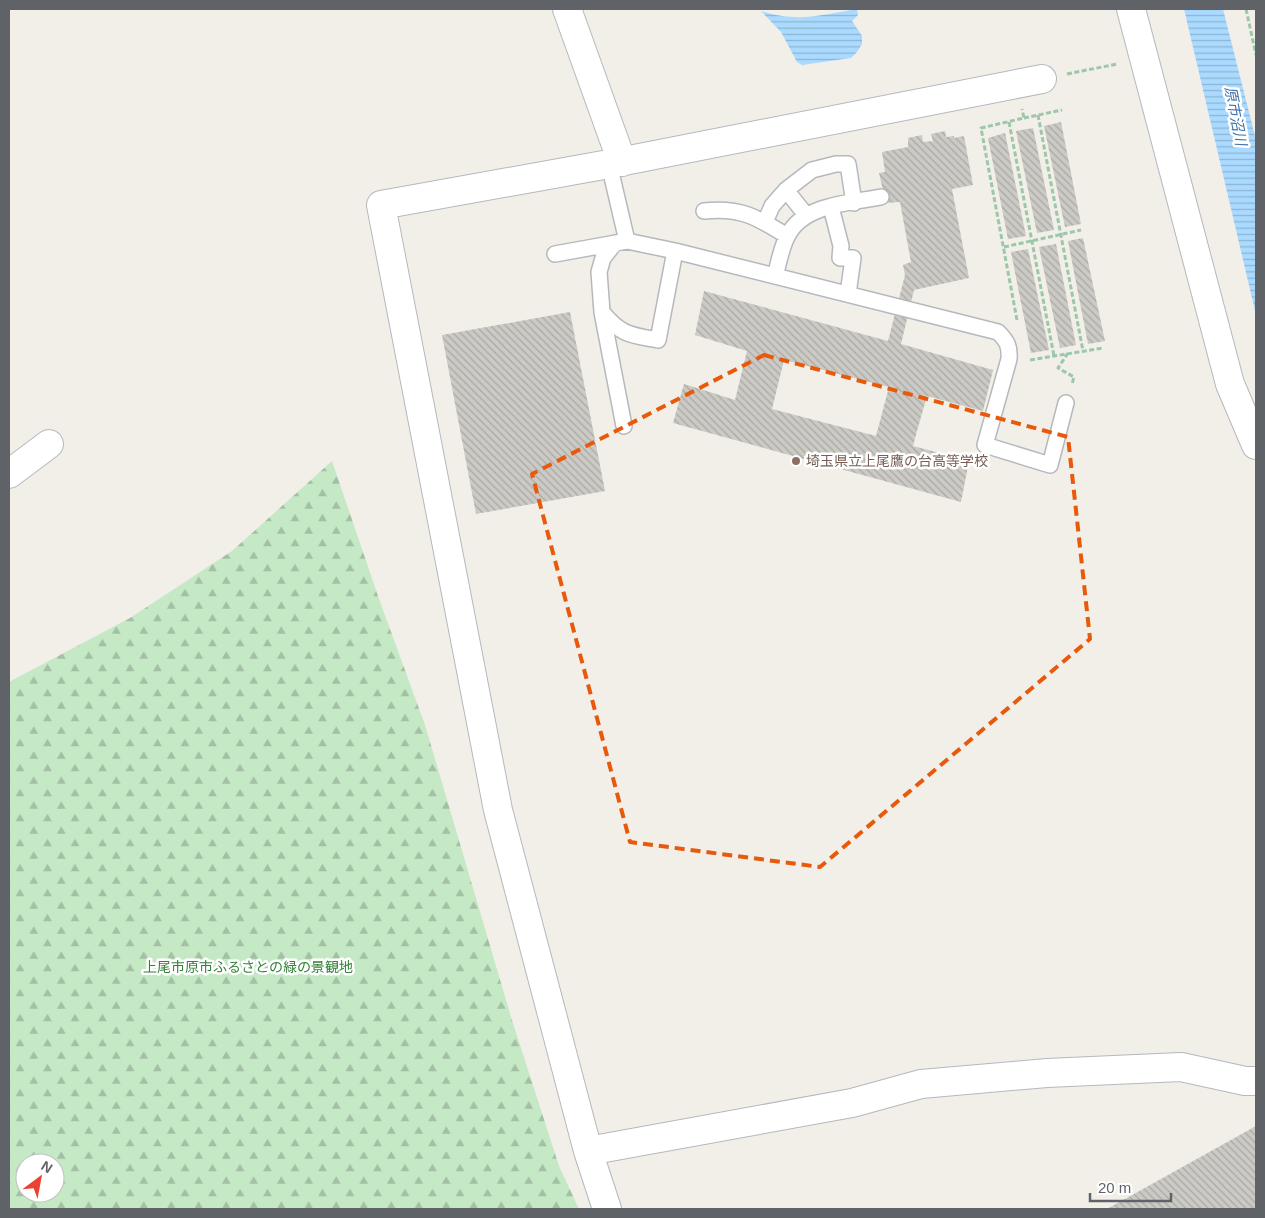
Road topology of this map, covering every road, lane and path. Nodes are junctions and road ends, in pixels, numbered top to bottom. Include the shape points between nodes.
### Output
1 (567, 9) edge
2 (1131, 9) edge
3 (1246, 9) edge
4 (1256, 55) edge
5 (1144, 58) junction
6 (1029, 82) junction
7 (1062, 110) dead end
8 (1038, 115) junction
9 (1024, 118) junction
10 (1009, 122) junction
11 (616, 163) junction
12 (786, 190) junction
13 (881, 197) dead end
14 (854, 202) junction
15 (831, 207) junction
16 (704, 211) dead end
17 (806, 215) junction
18 (765, 222) junction
19 (1081, 230) dead end
20 (1061, 235) junction
21 (787, 236) junction
22 (1032, 241) junction
23 (621, 242) junction
24 (1004, 247) junction
25 (675, 251) junction
26 (555, 254) dead end
27 (775, 276) junction
28 (848, 294) junction
29 (602, 312) junction
30 (1018, 322) dead end
31 (1103, 348) dead end
32 (1083, 351) junction
33 (1068, 353) junction
34 (1054, 356) junction
35 (1025, 360) dead end
36 (1066, 403) joint
37 (624, 426) dead end
38 (49, 444) dead end
39 (1256, 445) edge
40 (9, 474) edge
41 (1256, 1081) edge
42 (588, 1151) junction
43 (607, 1209) edge

1 - 11 street
2 - 5 street
3 - 4 path
5 - 6 path
5 - 39 street via 1230,384
6 - 9 path
6 - 11 street
7 - 8 path
8 - 9 path
8 - 20 path
9 - 10 path
10 - 22 path
10 - 24 path via 981,128
11 - 23 lane
11 - 42 street via 381,204 498,810
12 - 14 lane via 812,170 848,164
12 - 17 lane
12 - 18 lane via 772,206
13 - 14 lane
14 - 15 lane
15 - 17 lane
15 - 28 lane via 841,246 840,258 853,258
16 - 18 lane via 743,212
17 - 21 lane
18 - 21 lane
19 - 20 path
20 - 22 path
20 - 32 path
21 - 27 lane
22 - 24 path
22 - 34 path
23 - 25 lane
23 - 26 lane
23 - 29 lane via 603,258 599,272
24 - 30 path
25 - 27 lane
25 - 29 lane via 658,340 629,335 613,325
27 - 28 lane
28 - 36 lane via 998,332 1010,347 1009,359 985,445 1050,465
29 - 37 lane
31 - 32 path
32 - 33 path
33 - 34 path
33 - 36 path via 1058,368 1074,377
34 - 35 path
38 - 40 street
41 - 42 street via 1181,1067 1047,1073 921,1084 852,1103
42 - 43 street

